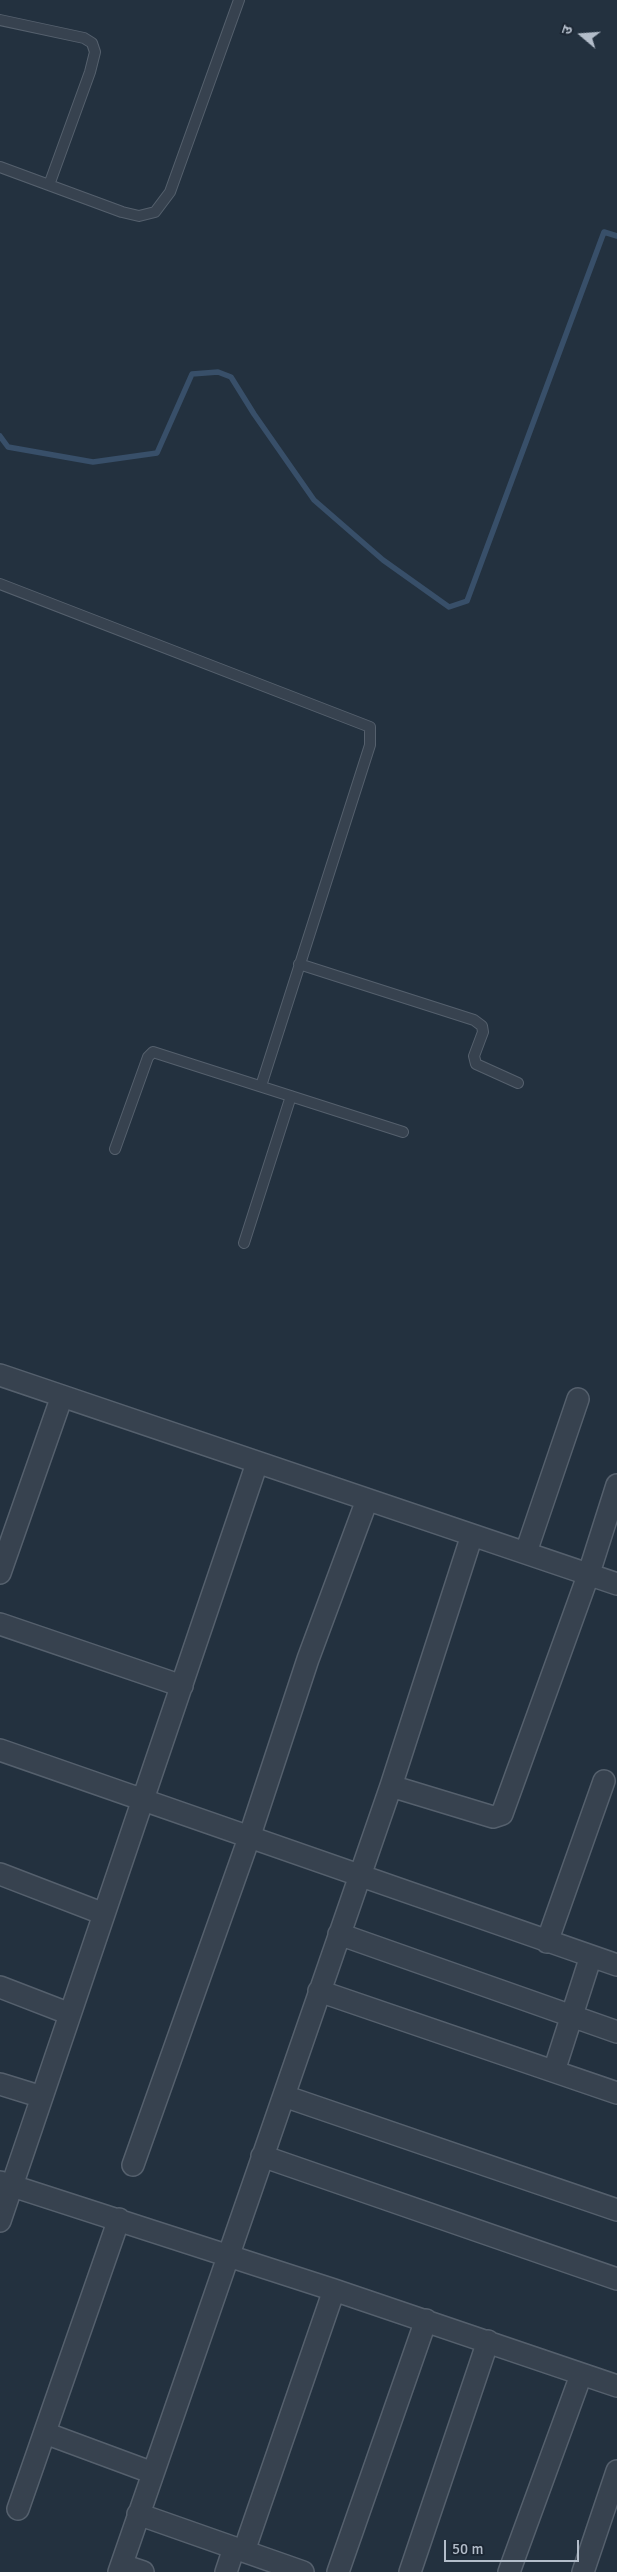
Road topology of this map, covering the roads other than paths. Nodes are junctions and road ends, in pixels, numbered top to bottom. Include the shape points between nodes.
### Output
1 (239, 0) edge
2 (0, 20) edge
3 (0, 167) edge
4 (49, 185) junction
5 (0, 584) edge
6 (300, 964) junction
7 (518, 1083) dead end
8 (261, 1086) junction
9 (291, 1096) junction
10 (403, 1132) dead end
11 (115, 1149) dead end
12 (244, 1243) dead end
13 (0, 1376) edge
14 (62, 1396) junction
15 (578, 1399) dead end
16 (257, 1463) junction
17 (617, 1485) edge
18 (367, 1500) junction
19 (472, 1535) junction
20 (526, 1552) junction
21 (0, 1573) edge
22 (589, 1573) junction
23 (617, 1584) edge
24 (0, 1624) edge
25 (182, 1686) junction
26 (0, 1750) edge
27 (604, 1781) dead end
28 (391, 1786) junction
29 (142, 1801) junction
30 (249, 1838) junction
31 (0, 1874) edge
32 (360, 1877) junction
33 (104, 1914) junction
34 (340, 1934) junction
35 (547, 1942) junction
36 (591, 1956) junction
37 (617, 1965) edge
38 (0, 1987) edge
39 (319, 1991) junction
40 (70, 2014) junction
41 (571, 2014) junction
42 (617, 2032) edge
43 (554, 2071) junction
44 (0, 2084) edge
45 (617, 2093) edge
46 (284, 2096) junction
47 (42, 2097) junction
48 (262, 2156) junction
49 (133, 2165) dead end
50 (6, 2184) edge
51 (617, 2210) edge
52 (119, 2219) junction
53 (0, 2221) edge
54 (230, 2257) junction
55 (617, 2279) edge
56 (334, 2290) junction
57 (426, 2320) junction
58 (488, 2341) junction
59 (581, 2375) junction
60 (617, 2386) edge
61 (44, 2434) junction
62 (617, 2471) edge
63 (153, 2473) junction
64 (18, 2509) dead end
65 (138, 2514) junction
66 (239, 2550) junction
67 (120, 2568) edge
68 (143, 2572) edge
69 (226, 2572) edge
70 (303, 2572) edge
71 (338, 2572) edge
72 (410, 2572) edge
73 (509, 2572) edge
74 (582, 2572) edge

1 - 4 lane via 170,192 156,212 139,216 122,212
2 - 4 lane via 84,38 92,42 95,52
3 - 4 lane
5 - 6 lane via 370,727 370,744
6 - 7 lane via 474,1020 482,1026 483,1032 474,1056 476,1064
6 - 8 lane
8 - 9 lane
8 - 11 lane via 153,1052
9 - 10 lane
9 - 12 lane
13 - 14 street
14 - 16 street
14 - 21 street
15 - 20 street
16 - 18 street
16 - 25 street
17 - 22 street
18 - 19 street
18 - 30 street via 308,1659
19 - 20 street
19 - 28 street
20 - 22 street
22 - 23 street
22 - 28 street via 502,1814 494,1817
24 - 25 street
25 - 29 street
26 - 29 street
27 - 35 street
28 - 32 street
29 - 30 street
29 - 33 street
30 - 32 street
30 - 49 street
31 - 33 street
32 - 34 street
32 - 35 street
33 - 40 street
34 - 39 street
34 - 41 street
35 - 36 street
36 - 37 street
36 - 41 street
38 - 40 street
39 - 43 street
39 - 46 street
40 - 47 street
41 - 42 street
41 - 43 street
43 - 45 street
44 - 47 street
46 - 48 street
46 - 51 street
47 - 50 street
48 - 54 street
48 - 55 street
50 - 52 street
50 - 53 street
52 - 54 street
52 - 61 street
54 - 56 street
54 - 63 street
56 - 57 street
56 - 66 street
57 - 58 street
57 - 71 street
58 - 59 street
58 - 72 street
59 - 60 street
59 - 73 street
61 - 63 street
61 - 64 street
62 - 74 street
63 - 65 street
65 - 66 street
65 - 67 street
66 - 69 street
66 - 70 street
67 - 68 street

